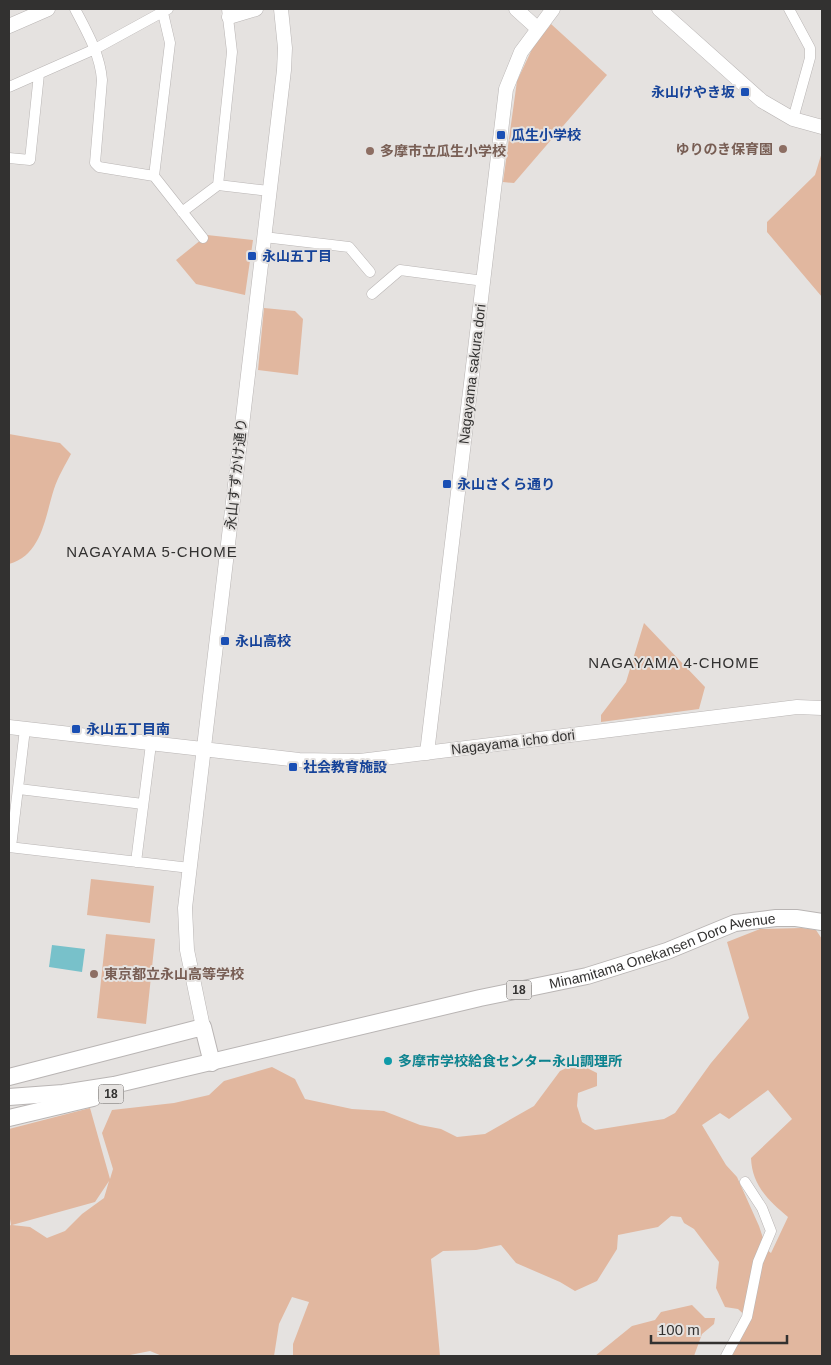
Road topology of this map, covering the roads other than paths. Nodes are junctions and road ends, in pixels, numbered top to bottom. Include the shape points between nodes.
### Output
1 (48, 9) edge
2 (75, 9) edge
3 (256, 9) edge
4 (281, 9) edge
5 (516, 9) edge
6 (553, 9) edge
7 (659, 9) edge
8 (789, 9) edge
9 (166, 11) edge
10 (228, 13) edge
11 (9, 26) edge
12 (537, 28) junction
13 (95, 49) junction
14 (39, 74) junction
15 (9, 88) edge
16 (793, 119) junction
17 (822, 127) edge
18 (9, 158) edge
19 (154, 176) junction
20 (218, 184) junction
21 (270, 191) junction
22 (182, 212) junction
23 (264, 237) junction
24 (203, 238) dead end
25 (370, 272) dead end
26 (484, 281) junction
27 (372, 294) dead end
28 (822, 708) edge
29 (9, 727) edge
30 (25, 729) junction
31 (151, 744) junction
32 (203, 750) junction
33 (427, 753) junction
34 (19, 789) junction
35 (143, 804) junction
36 (10, 847) edge
37 (136, 862) junction
38 (190, 868) junction
39 (822, 922) edge
40 (203, 1027) junction
41 (212, 1063) junction
42 (9, 1077) edge
43 (9, 1097) edge
44 (9, 1118) edge
45 (745, 1182) dead end
46 (726, 1356) edge

1 - 11 street
2 - 13 street
3 - 10 street
4 - 21 street, 永山すずかけ通り via 285,48
5 - 12 street
6 - 12 street, Nagayama sakura dori
7 - 16 street via 762,101
8 - 16 street via 810,48
9 - 13 street
9 - 19 street via 170,43
10 - 20 street via 232,52
12 - 26 street, Nagayama sakura dori via 520,52 506,89
13 - 14 street
13 - 19 street via 102,80 95,163 99,168
14 - 15 street
14 - 18 street via 30,160
16 - 17 street
19 - 22 street
20 - 21 street
20 - 22 street
21 - 23 street, 永山すずかけ通り
22 - 24 street
23 - 25 street via 350,247
23 - 32 street, 永山すずかけ通り
26 - 27 street via 400,270
26 - 33 street, Nagayama sakura dori
28 - 33 street, Nagayama icho dori via 798,707
29 - 30 street, Nagayama icho dori
30 - 31 street, Nagayama icho dori
30 - 34 street
31 - 32 street, Nagayama icho dori
31 - 35 street
32 - 33 street, Nagayama icho dori via 337,762
32 - 38 street, 永山すずかけ通り
34 - 35 street
34 - 36 street
35 - 37 street
36 - 37 street
37 - 38 street
38 - 40 street, 永山すずかけ通り via 185,908 187,950
39 - 41 main road, Minamitama Onekansen Doro Avenue / 18 via 776,918 735,923 610,970
40 - 41 main road
40 - 42 main road
41 - 43 main road, Minamitama Onekansen Doro Avenue / 18 via 96,1088
41 - 44 main road, Minamitama Onekansen Doro Avenue / 18 via 200,1070
45 - 46 street via 762,1208 770,1231 758,1262 747,1317

